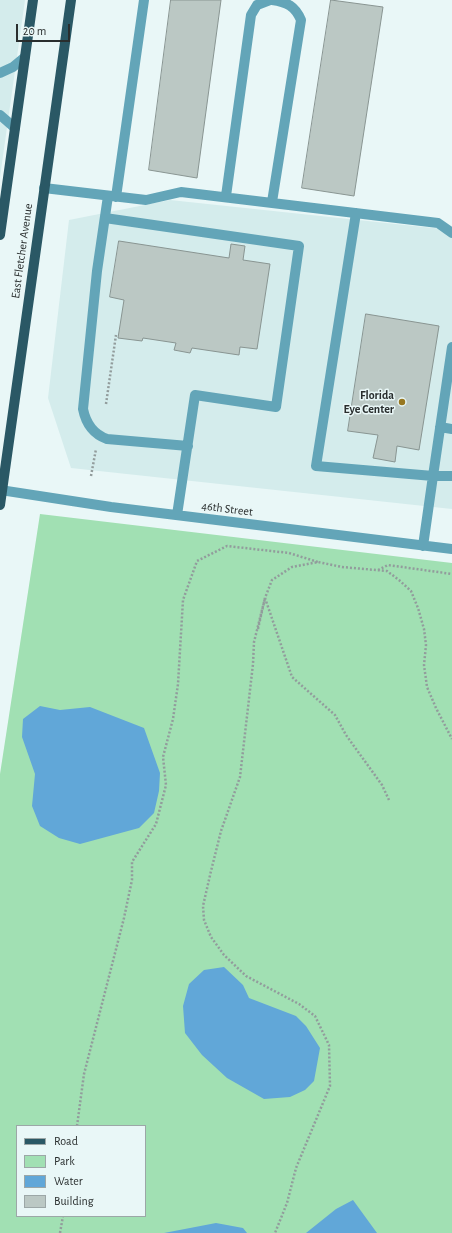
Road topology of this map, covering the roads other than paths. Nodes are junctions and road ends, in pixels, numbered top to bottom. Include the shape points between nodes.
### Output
1 (33, 0) edge
2 (71, 0) edge
3 (144, 0) edge
4 (271, 0) edge
5 (25, 57) junction
6 (0, 73) edge
7 (0, 115) edge
8 (15, 128) junction
9 (44, 188) junction
10 (112, 196) junction
11 (226, 196) junction
12 (272, 202) junction
13 (356, 213) junction
14 (105, 218) junction
15 (452, 233) edge
16 (0, 235) edge
17 (452, 347) edge
18 (440, 427) junction
19 (452, 429) edge
20 (188, 446) junction
21 (432, 476) junction
22 (452, 476) edge
23 (1, 490) edge
24 (0, 505) edge
25 (177, 515) junction
26 (423, 546) junction
27 (452, 549) edge

1 - 5 main road, East Fletcher Avenue
2 - 9 main road, East Fletcher Avenue
3 - 10 street
4 - 11 street via 257,5 251,15
4 - 12 street via 291,5 301,20
5 - 6 street
5 - 8 main road, East Fletcher Avenue
7 - 8 street
8 - 16 main road, East Fletcher Avenue
9 - 10 street
9 - 23 main road, East Fletcher Avenue
10 - 11 street via 146,200 181,192
10 - 14 street
11 - 12 street
12 - 13 street
13 - 15 street via 438,223
13 - 21 street via 316,466
14 - 20 street via 83,409 85,419 98,436 107,439
14 - 20 street via 299,246 276,407 195,395
17 - 18 street
18 - 19 street
18 - 21 street
20 - 25 street
21 - 22 street
21 - 26 street
23 - 24 main road, East Fletcher Avenue
23 - 25 street, 46th Street
25 - 26 street, 46th Street
26 - 27 street, 46th Street

